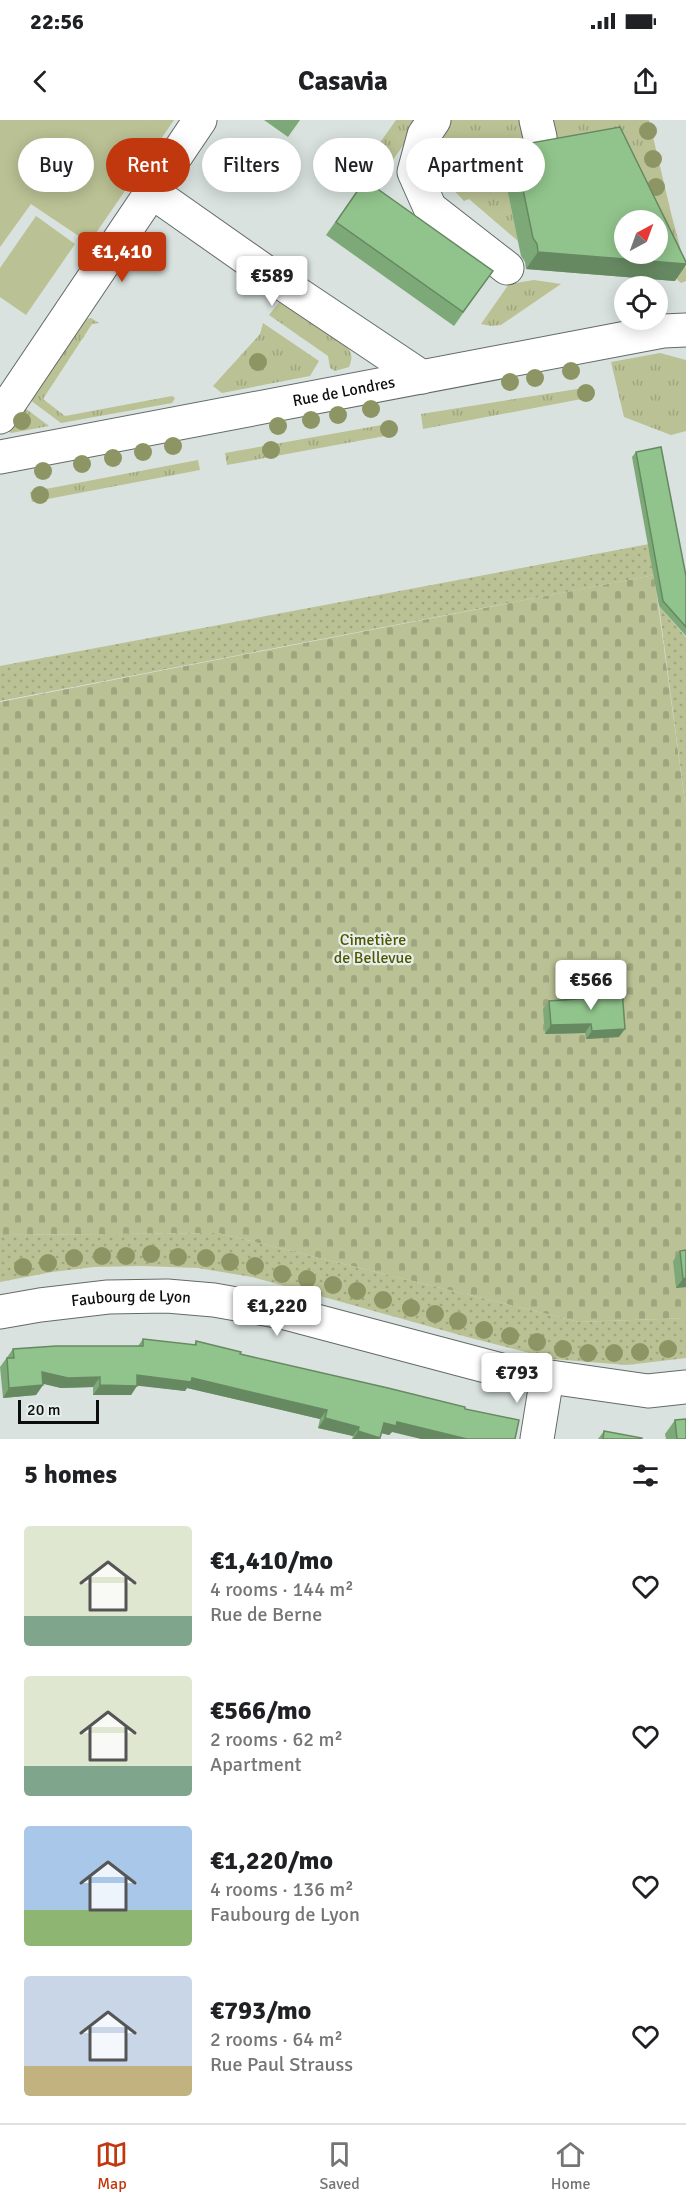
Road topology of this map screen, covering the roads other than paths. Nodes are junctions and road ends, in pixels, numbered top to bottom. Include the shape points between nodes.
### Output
1 (200, 120) edge
2 (434, 120) edge
3 (188, 138) edge
4 (152, 192) joint
5 (507, 268) dead end
6 (686, 330) edge
7 (422, 377) junction
8 (0, 417) edge
9 (0, 457) edge
10 (0, 1312) edge
11 (547, 1377) junction
12 (686, 1387) edge
13 (537, 1439) edge

1 - 3 street
2 - 5 street via 424,135 414,172 430,208
4 - 7 street
4 - 8 street
6 - 7 street, Rue de Londres via 663,331
7 - 9 street, Rue de Londres
10 - 11 street, Faubourg de Lyon via 108,1297 214,1300 282,1312 501,1370
11 - 12 street, Faubourg de Lyon via 648,1390
11 - 13 street

